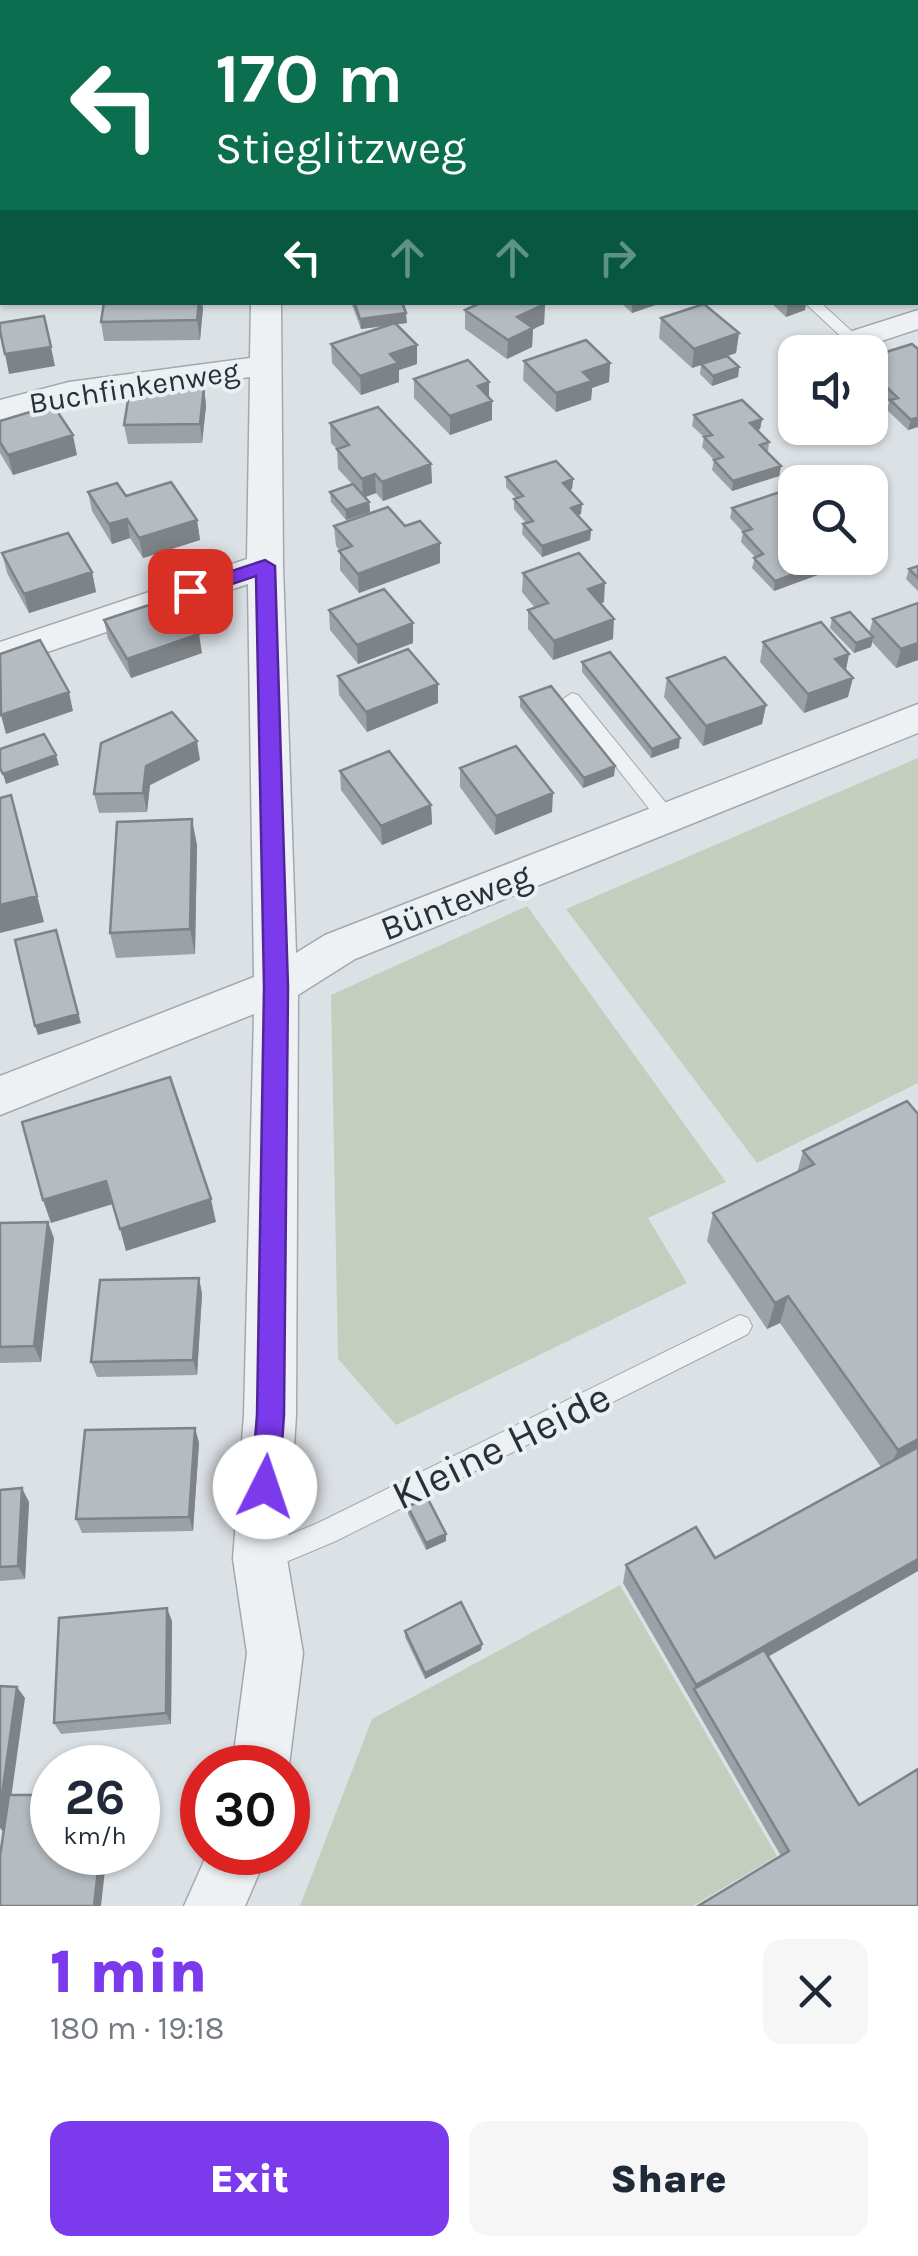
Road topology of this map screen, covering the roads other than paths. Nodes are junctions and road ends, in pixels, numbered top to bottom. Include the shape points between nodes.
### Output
1 (266, 305) edge
2 (814, 305) edge
3 (918, 319) edge
4 (847, 335) edge
5 (871, 335) edge
6 (268, 365) junction
7 (0, 410) edge
8 (265, 566) junction
9 (0, 655) edge
10 (572, 698) dead end
11 (918, 718) edge
12 (668, 819) junction
13 (276, 987) junction
14 (0, 1096) edge
15 (740, 1326) dead end
16 (260, 1559) junction
17 (264, 1745) edge
18 (228, 1875) edge
19 (214, 1906) edge

1 - 6 street
2 - 4 lane
3 - 5 street
6 - 7 street, Buchfinkenweg via 69,392
6 - 8 street
8 - 9 street
8 - 13 street
10 - 12 lane
11 - 12 street, Bünteweg
12 - 13 street, Bünteweg via 340,947
13 - 14 street, Bünteweg
13 - 16 street via 270,1415
15 - 16 lane, Kleine Heide
16 - 17 street via 275,1653
18 - 19 street

